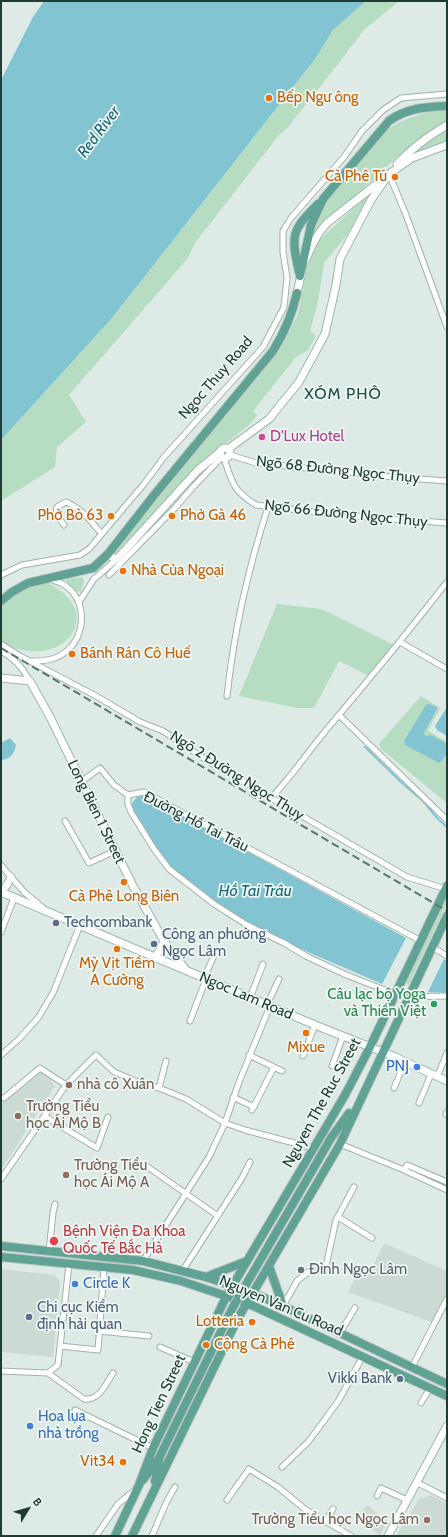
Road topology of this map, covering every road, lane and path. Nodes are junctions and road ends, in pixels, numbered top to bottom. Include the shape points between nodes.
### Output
1 (447, 94) edge
2 (447, 106) edge
3 (447, 125) edge
4 (447, 145) edge
5 (389, 174) junction
6 (323, 199) junction
7 (283, 230) junction
8 (294, 235) junction
9 (300, 276) junction
10 (297, 294) joint
11 (447, 327) edge
12 (225, 454) junction
13 (447, 481) edge
14 (268, 507) junction
15 (447, 523) edge
16 (64, 525) dead end
17 (101, 533) junction
18 (108, 554) junction
19 (116, 560) junction
20 (93, 568) junction
21 (1, 575) edge
22 (109, 575) dead end
23 (44, 578) junction
24 (94, 579) junction
25 (447, 582) edge
26 (1, 601) edge
27 (79, 602) junction
28 (400, 642) junction
29 (1, 644) edge
30 (1, 651) edge
31 (9, 652) junction
32 (30, 661) junction
33 (447, 669) edge
34 (1, 678) edge
35 (30, 681) junction
36 (228, 696) dead end
37 (340, 716) junction
38 (82, 782) junction
39 (128, 795) junction
40 (271, 798) junction
41 (447, 820) edge
42 (66, 821) dead end
43 (115, 851) junction
44 (1, 866) edge
45 (11, 877) junction
46 (446, 888) edge
47 (1, 892) edge
48 (14, 898) junction
49 (47, 911) junction
50 (447, 916) edge
51 (80, 925) junction
52 (1, 932) edge
53 (164, 941) junction
54 (421, 941) junction
55 (432, 947) junction
56 (447, 956) edge
57 (155, 957) junction
58 (213, 958) dead end
59 (263, 964) dead end
60 (187, 970) junction
61 (205, 978) junction
62 (279, 979) dead end
63 (395, 994) junction
64 (447, 996) edge
65 (408, 997) junction
66 (250, 998) junction
67 (269, 1005) junction
68 (190, 1021) dead end
69 (315, 1025) junction
70 (343, 1036) junction
71 (370, 1047) junction
72 (382, 1052) junction
73 (447, 1053) edge
74 (1, 1055) edge
75 (250, 1055) junction
76 (303, 1056) dead end
77 (166, 1061) dead end
78 (405, 1062) junction
79 (332, 1066) dead end
80 (274, 1067) junction
81 (282, 1071) dead end
82 (434, 1075) junction
83 (447, 1081) edge
84 (66, 1085) junction
85 (159, 1088) junction
86 (394, 1088) dead end
87 (345, 1095) junction
88 (233, 1097) junction
89 (4, 1098) dead end
90 (358, 1102) junction
91 (419, 1103) dead end
92 (44, 1116) junction
93 (108, 1117) dead end
94 (225, 1123) junction
95 (331, 1138) junction
96 (340, 1144) junction
97 (313, 1148) junction
98 (250, 1162) dead end
99 (145, 1165) dead end
100 (404, 1170) junction
101 (1, 1179) edge
102 (447, 1182) edge
103 (354, 1187) dead end
104 (447, 1190) edge
105 (185, 1193) junction
106 (55, 1204) dead end
107 (218, 1216) junction
108 (338, 1217) junction
109 (372, 1238) dead end
110 (1, 1246) edge
111 (49, 1251) junction
112 (1, 1257) edge
113 (143, 1261) junction
114 (247, 1261) junction
115 (69, 1264) junction
116 (269, 1266) junction
117 (326, 1266) dead end
118 (104, 1268) junction
119 (312, 1269) dead end
120 (183, 1270) junction
121 (206, 1277) junction
122 (232, 1286) junction
123 (253, 1293) junction
124 (227, 1295) junction
125 (447, 1299) edge
126 (247, 1303) junction
127 (283, 1306) junction
128 (355, 1308) dead end
129 (99, 1331) junction
130 (340, 1333) junction
131 (150, 1336) dead end
132 (60, 1346) junction
133 (160, 1346) dead end
134 (363, 1356) junction
135 (194, 1362) junction
136 (412, 1367) junction
137 (1, 1371) edge
138 (48, 1373) junction
139 (112, 1373) dead end
140 (447, 1384) edge
141 (430, 1388) junction
142 (447, 1396) edge
143 (421, 1403) dead end
144 (75, 1410) dead end
145 (447, 1426) edge
146 (153, 1448) junction
147 (160, 1456) junction
148 (282, 1467) dead end
149 (416, 1482) junction
150 (138, 1487) junction
151 (175, 1487) dead end
152 (153, 1492) junction
153 (377, 1496) dead end
154 (447, 1498) edge
155 (227, 1500) dead end
156 (407, 1500) junction
157 (333, 1509) dead end
158 (325, 1522) junction
159 (96, 1536) edge
160 (115, 1536) edge
161 (132, 1536) edge
162 (152, 1536) edge
163 (351, 1536) edge
164 (388, 1536) edge

1 - 7 street via 401,98 383,110 362,131 344,157 290,218
2 - 6 main road via 410,110 395,116
3 - 5 main road via 415,146
4 - 5 main road via 412,158
5 - 9 main road via 320,231
5 - 11 street
5 - 12 main road via 371,200 340,259 325,334 299,382 269,419
6 - 8 main road via 303,219
6 - 9 main road via 311,225
7 - 8 street
7 - 17 street, Ngoc Thuy Road via 283,252 288,278 284,308 263,346 164,457
8 - 9 main road
9 - 10 main road
10 - 18 main road, Ngoc Thuy Road via 289,321 273,351
12 - 13 street, Ngõ 68 Đường Ngọc Thụy via 256,463
12 - 14 street, Ngõ 66 Đường Ngọc Thụy via 231,480 238,491 256,505
12 - 19 main road via 197,471
12 - 22 street
14 - 15 street, Ngõ 66 Đường Ngọc Thụy
14 - 36 street via 243,597 232,650
16 - 17 street via 56,514 57,507 66,502 84,514
17 - 21 street, Ngoc Thuy Road via 89,549 80,555 22,565
18 - 19 main road
18 - 20 main road, Ngoc Thuy Road
19 - 24 street
20 - 23 main road
20 - 24 street
23 - 26 main road via 28,583
23 - 27 street via 66,586
24 - 27 street
25 - 28 street
27 - 32 street via 82,622 75,642 69,649 52,659
28 - 33 street
28 - 37 street
29 - 31 street
30 - 31 street
31 - 32 street, Ngõ 2 Đường Ngọc Thụy
31 - 35 street, Long Bien 1 Street
32 - 40 street, Ngõ 2 Đường Ngọc Thụy via 140,722 163,731
34 - 35 main road
35 - 38 main road, Long Bien 1 Street
37 - 40 street
37 - 41 street
38 - 39 street via 100,768
38 - 43 main road, Long Bien 1 Street
39 - 54 street, Đường Hồ Tai Trâu via 144,792
39 - 63 street, Đường Hồ Tai Trâu via 131,812 169,869 214,904 247,925 312,959
40 - 46 street, Ngõ 2 Đường Ngọc Thụy via 407,877
42 - 43 street via 88,863
43 - 53 main road, Long Bien 1 Street
44 - 45 street
45 - 47 main road
45 - 49 street
46 - 54 main road, Nguyen The Ruc Street
47 - 48 main road, Ngoc Lam Road
48 - 49 main road, Ngoc Lam Road
48 - 52 street
49 - 51 main road, Ngoc Lam Road
50 - 55 main road, Nguyen The Ruc Street
51 - 57 main road, Ngoc Lam Road
51 - 74 street via 53,993 38,1018
53 - 57 main road
53 - 60 main road, Long Bien 1 Street
54 - 63 main road, Nguyen The Ruc Street
55 - 56 street
55 - 65 main road, Nguyen The Ruc Street
57 - 60 main road, Ngoc Lam Road
58 - 61 street
59 - 66 street
60 - 61 main road, Ngoc Lam Road
61 - 66 main road, Ngoc Lam Road
61 - 68 street
62 - 67 street
63 - 71 main road, Nguyen The Ruc Street
64 - 65 street
65 - 72 main road, Nguyen The Ruc Street
66 - 67 main road, Ngoc Lam Road
67 - 69 main road, Ngoc Lam Road
67 - 75 street
69 - 70 main road, Ngoc Lam Road
69 - 76 street
70 - 71 main road, Ngoc Lam Road
70 - 79 street
71 - 72 main road, Ngoc Lam Road
71 - 87 main road, Nguyen The Ruc Street
72 - 78 main road, Ngoc Lam Road
72 - 90 main road, Nguyen The Ruc Street
73 - 82 street
75 - 80 street
75 - 88 street
77 - 85 street
78 - 82 main road, Ngoc Lam Road
78 - 86 street
80 - 81 street
80 - 88 street via 253,1109
82 - 83 main road, Ngoc Lam Road
82 - 91 street
84 - 85 street via 96,1055 114,1072
84 - 89 street via 40,1068
84 - 92 street
85 - 94 street via 186,1099
87 - 95 main road
87 - 97 main road, Nguyen The Ruc Street
88 - 94 street
90 - 95 main road
90 - 96 main road, Nguyen The Ruc Street
92 - 93 street via 97,1148
92 - 101 street
94 - 97 street
94 - 105 street via 209,1157
95 - 147 main road, bridge via 233,1307
96 - 100 street
96 - 116 main road, Nguyen The Ruc Street
97 - 114 main road, Nguyen The Ruc Street
98 - 107 street
99 - 105 street
100 - 102 street via 407,1165
100 - 104 street
103 - 108 street
105 - 107 street
105 - 113 street
106 - 111 street
107 - 120 street
108 - 109 street
108 - 117 street
110 - 111 main road, Nguyen Van Cu Road
111 - 113 main road, Nguyen Van Cu Road
112 - 115 main road, Nguyen Van Cu Road
113 - 120 main road, Nguyen Van Cu Road
114 - 121 main road
114 - 122 main road, Nguyen The Ruc Street
115 - 118 main road, Nguyen Van Cu Road
115 - 132 street
116 - 123 main road, Nguyen The Ruc Street
116 - 127 main road
118 - 124 main road, Nguyen Van Cu Road via 133,1270
118 - 129 street
119 - 127 street via 295,1284
120 - 121 main road, Nguyen Van Cu Road
121 - 122 main road, Nguyen Van Cu Road
122 - 123 main road, Nguyen Van Cu Road
122 - 124 main road, Hong Tien Street
123 - 126 main road
123 - 127 main road, Nguyen Van Cu Road
124 - 126 main road, Nguyen Van Cu Road
124 - 135 main road, Hong Tien Street
125 - 136 street
126 - 134 main road, Nguyen Van Cu Road
126 - 152 main road
127 - 130 main road, Nguyen Van Cu Road
128 - 130 street
129 - 131 street
129 - 132 street via 98,1350
130 - 136 main road, Nguyen Van Cu Road
132 - 138 street via 58,1364
133 - 135 street
134 - 141 main road, Nguyen Van Cu Road
134 - 148 street via 339,1400 309,1441
135 - 146 main road, Hong Tien Street
136 - 140 main road, Nguyen Van Cu Road
137 - 138 street
138 - 139 street via 88,1400 98,1396
141 - 142 main road, Nguyen Van Cu Road
141 - 143 street
144 - 146 street
145 - 149 main road
146 - 150 main road, Hong Tien Street
147 - 150 main road
147 - 152 main road
149 - 154 street
149 - 156 main road
150 - 159 street via 118,1504
150 - 160 main road, Hong Tien Street
151 - 162 street
152 - 161 main road
153 - 156 street via 381,1488
155 - 158 street via 249,1469 278,1486 306,1510
156 - 164 main road
157 - 158 street
158 - 163 street

